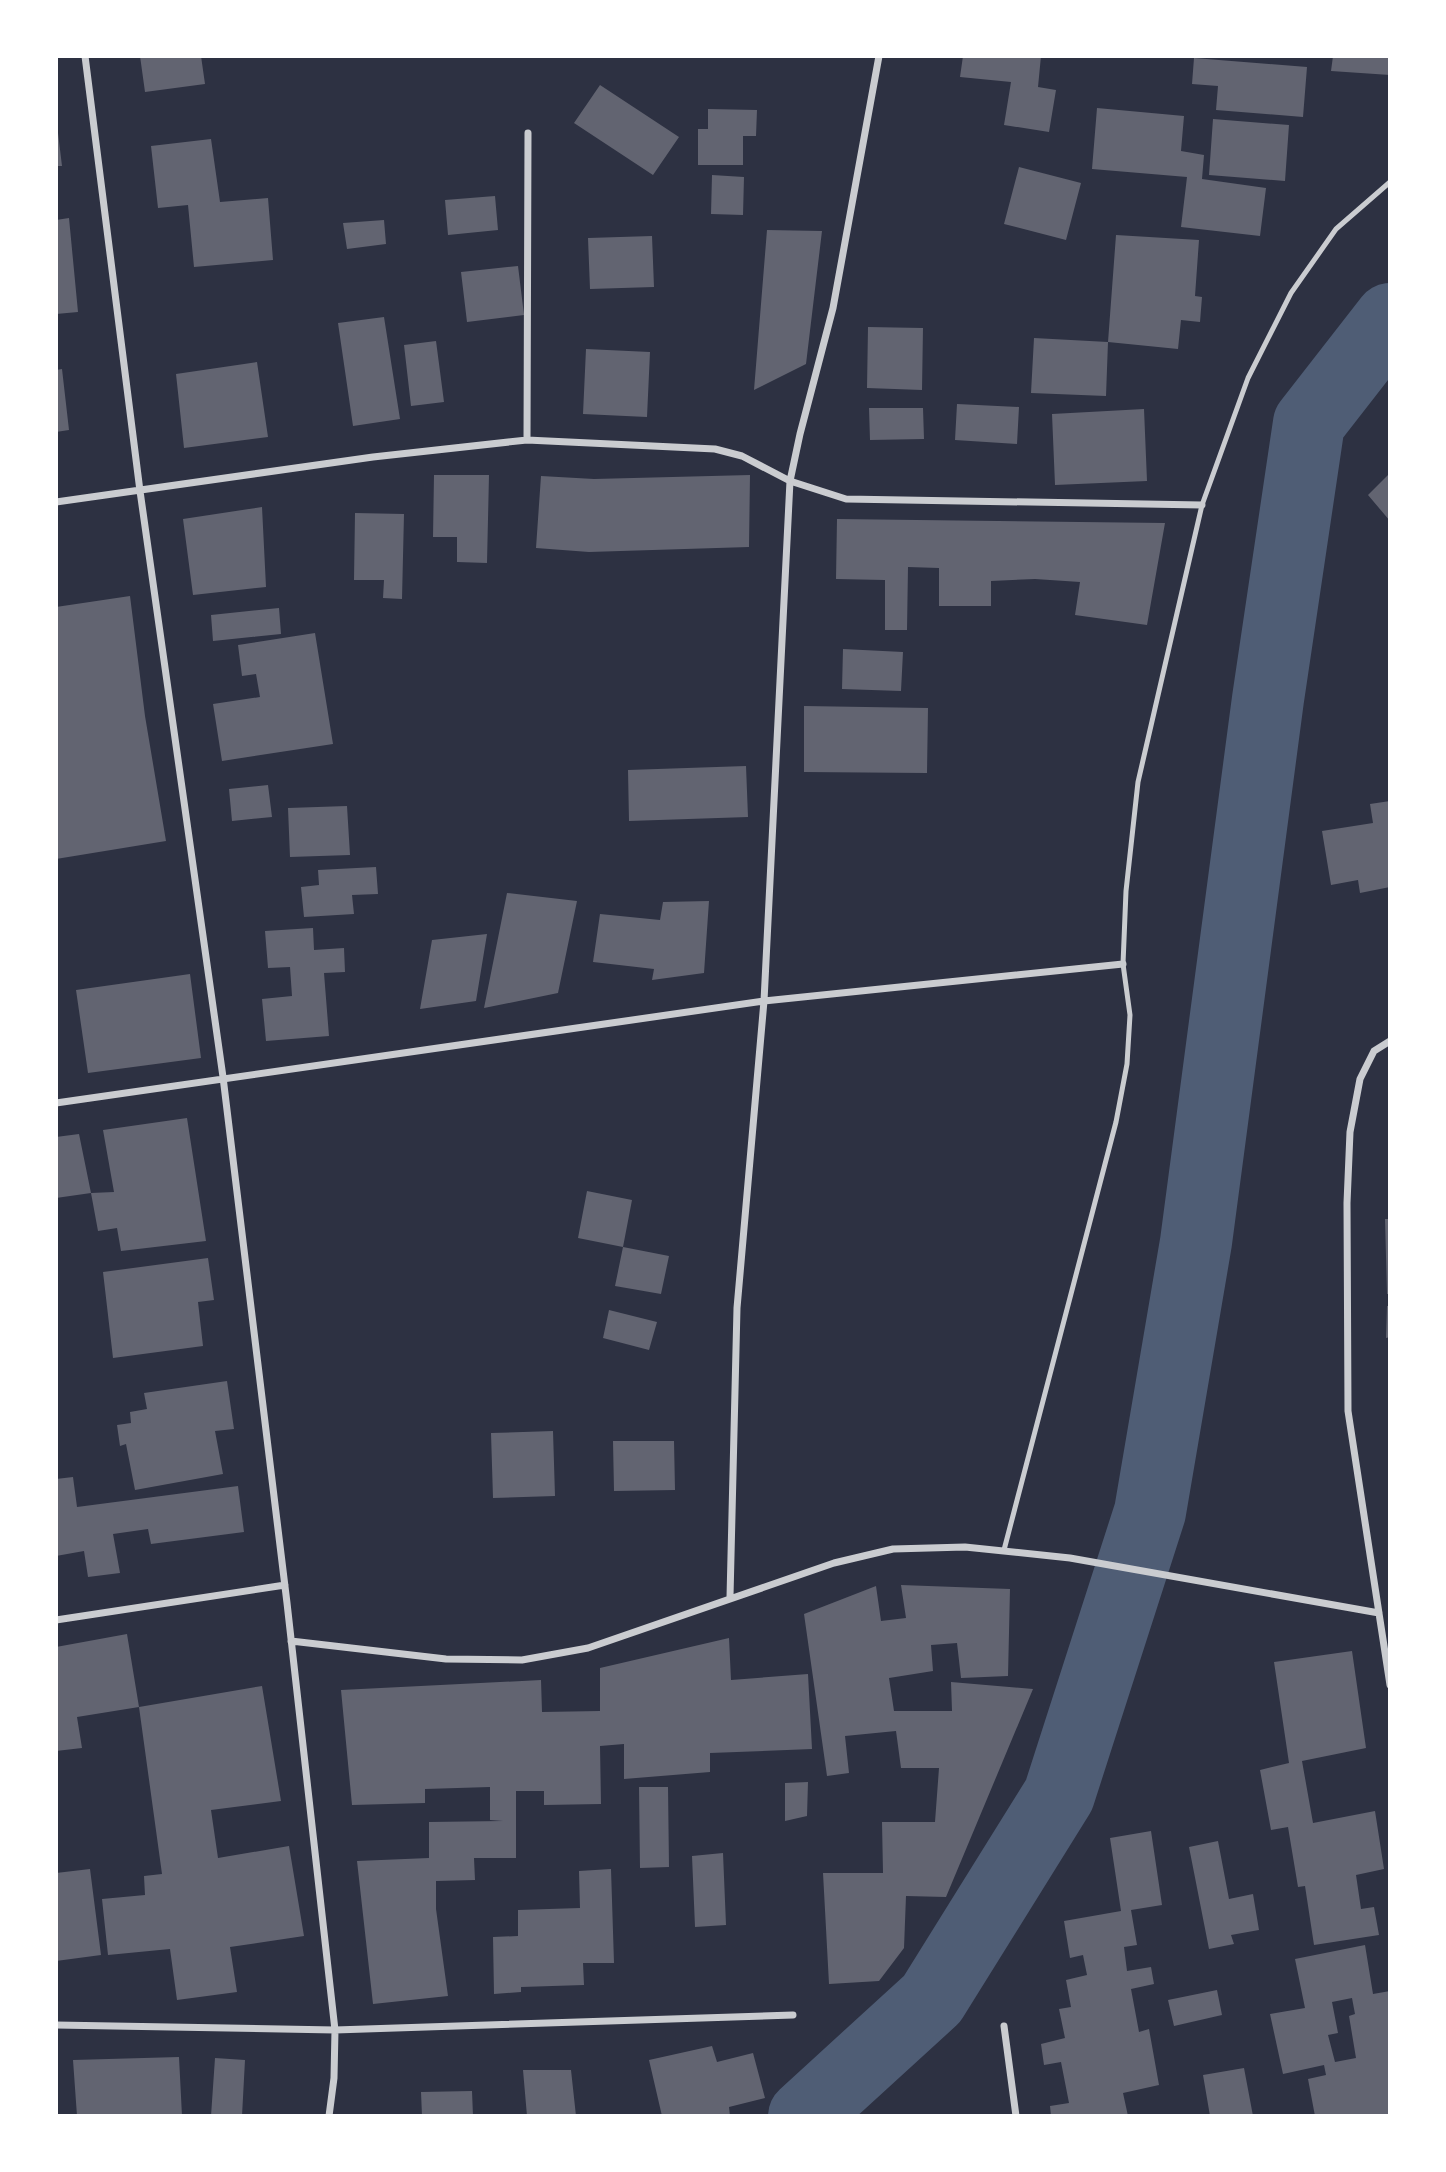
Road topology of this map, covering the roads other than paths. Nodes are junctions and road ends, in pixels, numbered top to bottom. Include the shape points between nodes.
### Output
1 (85, 56) edge
2 (879, 56) edge
3 (528, 133) dead end
4 (1390, 182) edge
5 (527, 440) junction
6 (790, 481) junction
7 (139, 491) junction
8 (56, 502) edge
9 (1202, 505) junction
10 (1123, 964) junction
11 (764, 1002) junction
12 (1390, 1041) edge
13 (223, 1077) junction
14 (56, 1103) edge
15 (1004, 1550) junction
16 (285, 1585) junction
17 (730, 1597) junction
18 (1379, 1613) junction
19 (56, 1620) edge
20 (291, 1641) junction
21 (1390, 1685) edge
22 (793, 2015) dead end
23 (56, 2025) edge
24 (1004, 2026) dead end
25 (335, 2030) junction
26 (329, 2116) edge
27 (1016, 2116) edge

1 - 7 street
2 - 6 street via 833,308
3 - 5 street
4 - 9 lane via 1336,229 1291,293 1248,378
5 - 6 street via 715,449 742,456
5 - 7 street
6 - 9 street via 846,499
6 - 11 street
7 - 8 street
7 - 13 street
9 - 10 lane via 1138,782
10 - 11 street
10 - 15 lane via 1130,1015 1115,1122
11 - 13 street
11 - 17 street via 737,1308
12 - 18 street via 1374,1051 1360,1079 1350,1132 1347,1203 1348,1411
13 - 14 street
13 - 16 street
15 - 17 street via 893,1549
15 - 18 street
16 - 19 street
16 - 20 street
17 - 20 street via 588,1648 522,1660 446,1659
18 - 21 street
20 - 25 street
22 - 25 street
23 - 25 street
24 - 27 street
25 - 26 street

